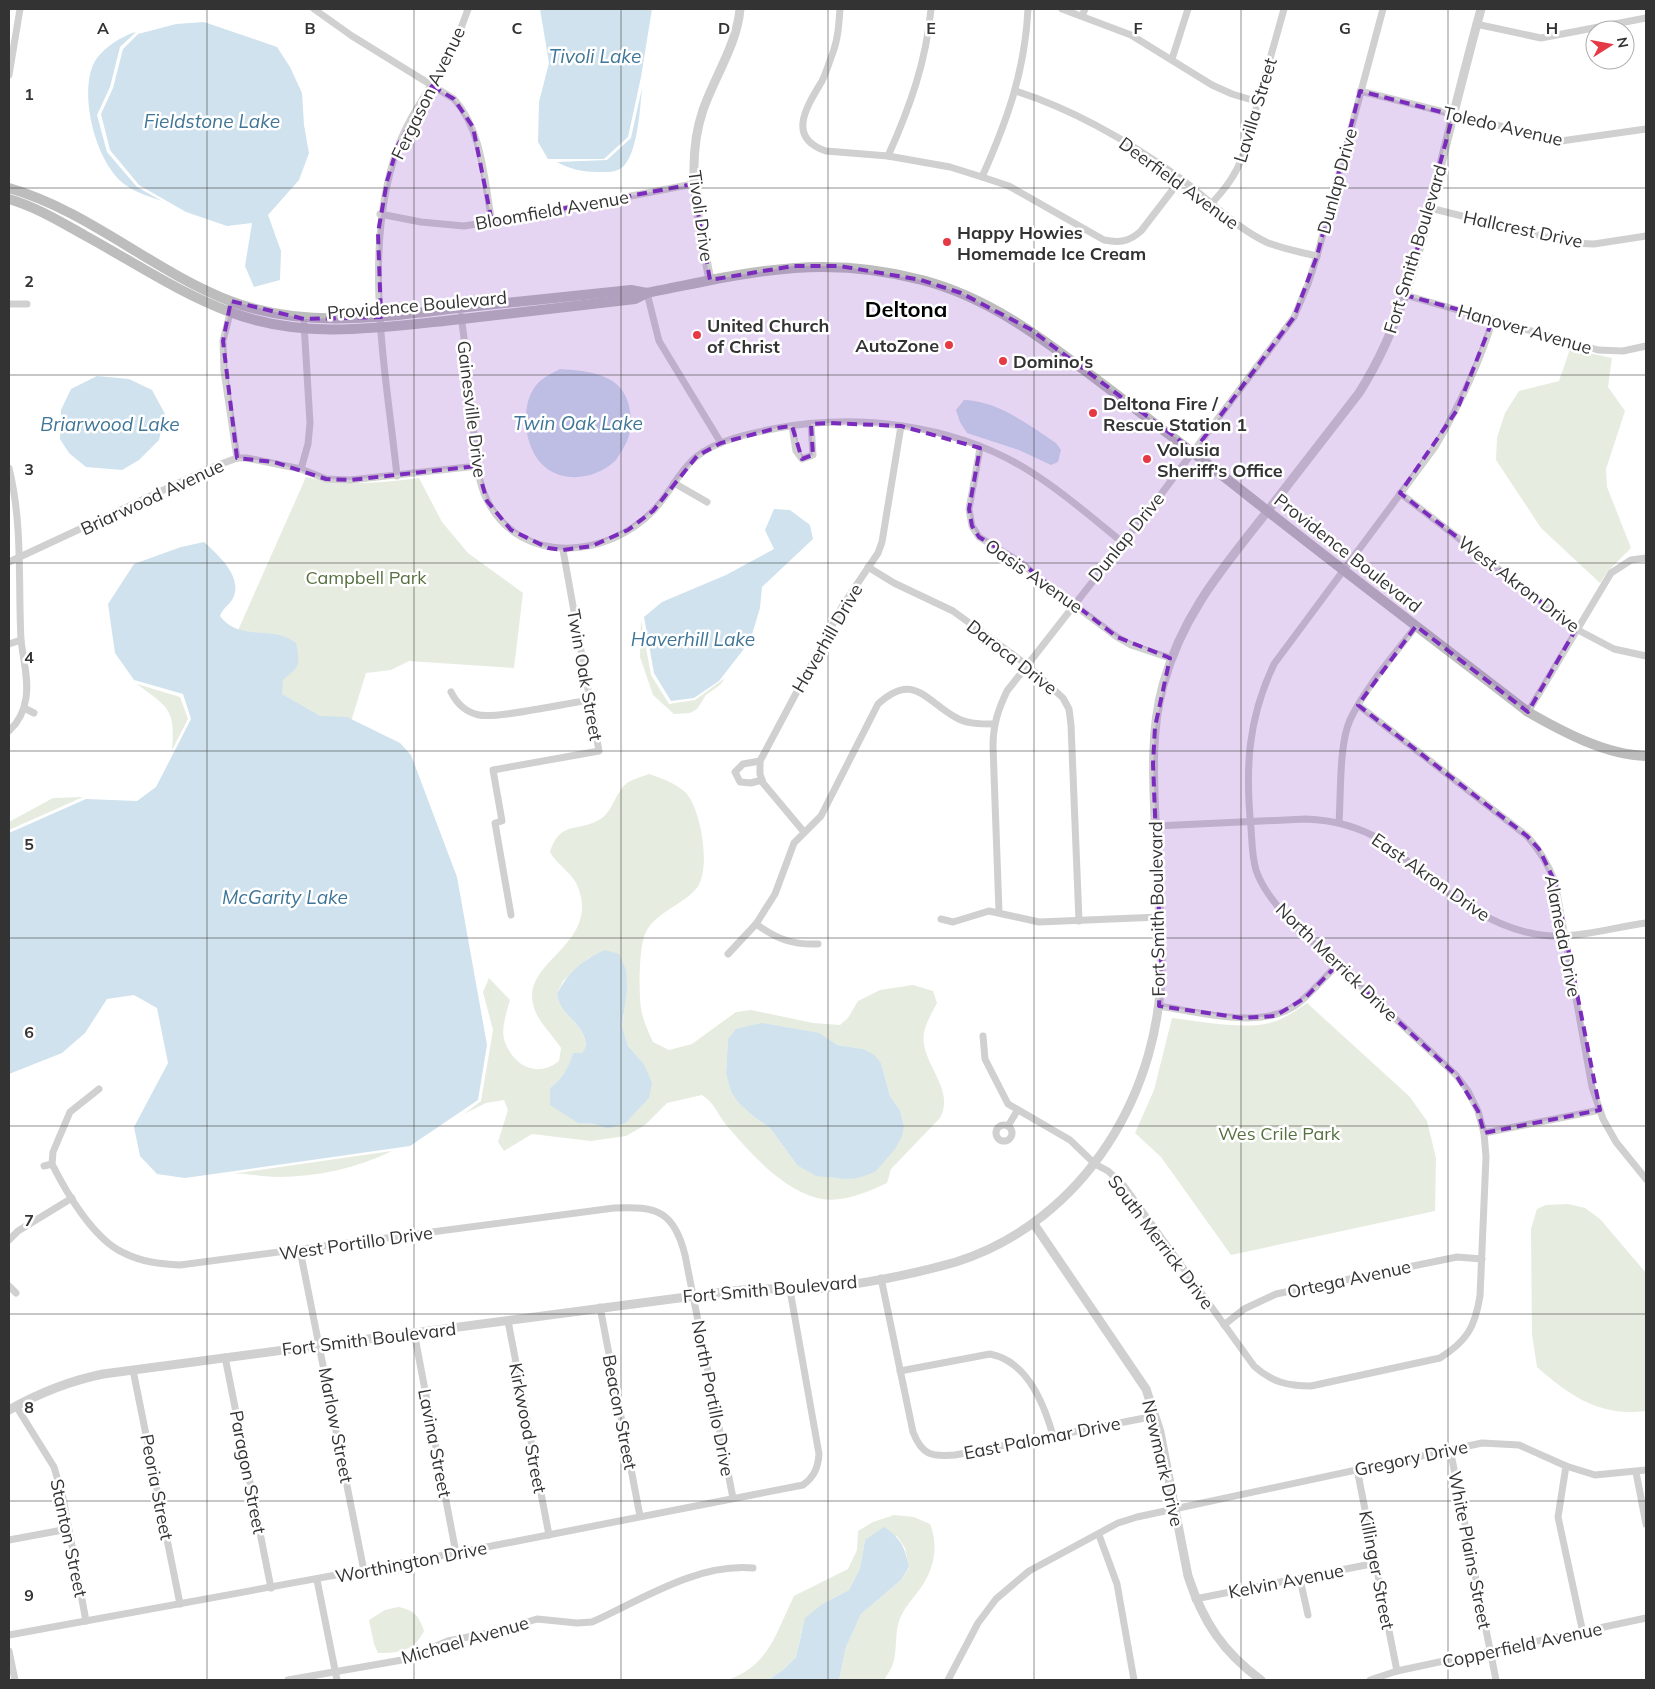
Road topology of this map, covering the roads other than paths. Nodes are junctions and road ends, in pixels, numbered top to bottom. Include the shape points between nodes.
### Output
1 (20, 9) edge
2 (314, 9) edge
3 (468, 9) edge
4 (740, 9) edge
5 (840, 9) edge
6 (931, 9) edge
7 (1028, 9) edge
8 (1062, 9) edge
9 (1085, 9) edge
10 (1188, 9) edge
11 (1284, 9) edge
12 (1382, 9) edge
13 (1480, 9) edge
14 (1082, 16) junction
15 (1646, 18) edge
16 (9, 23) edge
17 (18, 24) junction
18 (1476, 24) junction
19 (1172, 59) junction
20 (9, 75) edge
21 (432, 86) junction
22 (1016, 90) junction
23 (1360, 91) junction
24 (1259, 102) junction
25 (1453, 115) junction
26 (1646, 129) edge
27 (888, 156) junction
28 (982, 177) junction
29 (1181, 179) junction
30 (693, 184) junction
31 (9, 188) edge
32 (9, 199) edge
33 (1211, 204) junction
34 (1430, 208) junction
35 (380, 214) junction
36 (492, 222) junction
37 (1646, 236) edge
38 (1317, 256) junction
39 (710, 280) junction
40 (646, 293) junction
41 (1405, 295) junction
42 (231, 301) junction
43 (9, 304) edge
44 (27, 304) dead end
45 (459, 308) junction
46 (231, 312) junction
47 (381, 317) junction
48 (461, 319) junction
49 (1492, 319) junction
50 (304, 324) junction
51 (382, 328) junction
52 (1646, 346) edge
53 (811, 424) junction
54 (792, 426) junction
55 (901, 426) junction
56 (721, 443) junction
57 (980, 448) junction
58 (1194, 451) junction
59 (237, 458) junction
60 (478, 466) junction
61 (301, 469) junction
62 (9, 472) edge
63 (397, 476) junction
64 (674, 483) junction
65 (1400, 493) junction
66 (707, 502) dead end
67 (1267, 511) junction
68 (1122, 542) junction
69 (563, 550) junction
70 (21, 558) junction
71 (1646, 558) edge
72 (9, 562) edge
73 (868, 567) junction
74 (1343, 568) junction
75 (1074, 603) junction
76 (1416, 626) junction
77 (1576, 629) junction
78 (21, 640) junction
79 (9, 644) edge
80 (1646, 656) edge
81 (1170, 658) junction
82 (1027, 665) junction
83 (451, 692) dead end
84 (590, 700) junction
85 (1358, 706) junction
86 (24, 708) junction
87 (1528, 712) junction
88 (34, 713) dead end
89 (993, 724) junction
90 (9, 731) edge
91 (1646, 756) edge
92 (760, 761) junction
93 (762, 780) junction
94 (1250, 822) junction
95 (1339, 822) junction
96 (1156, 826) junction
97 (804, 832) junction
98 (999, 912) junction
99 (511, 916) dead end
100 (1160, 917) junction
101 (941, 920) dead end
102 (1079, 921) junction
103 (1646, 923) edge
104 (756, 924) junction
105 (1564, 935) junction
106 (818, 944) dead end
107 (728, 954) dead end
108 (1337, 964) junction
109 (1159, 1006) junction
110 (983, 1036) dead end
111 (100, 1089) dead end
112 (1600, 1110) junction
113 (1017, 1111) junction
114 (1008, 1126) dead end
115 (1484, 1133) junction
116 (52, 1164) junction
117 (1095, 1164) junction
118 (44, 1166) dead end
119 (1646, 1179) edge
120 (72, 1198) junction
121 (665, 1215) joint
122 (1034, 1224) junction
123 (9, 1240) edge
124 (300, 1250) junction
125 (1482, 1259) junction
126 (881, 1278) junction
127 (9, 1286) edge
128 (790, 1290) junction
129 (16, 1293) dead end
130 (692, 1296) junction
131 (600, 1307) junction
132 (508, 1321) junction
133 (1224, 1325) junction
134 (414, 1332) junction
135 (320, 1345) junction
136 (226, 1357) junction
137 (133, 1370) junction
138 (900, 1371) junction
139 (12, 1408) edge
140 (1155, 1416) junction
141 (1053, 1436) junction
142 (1450, 1449) junction
143 (1566, 1466) junction
144 (1357, 1469) junction
145 (1646, 1470) edge
146 (1636, 1472) junction
147 (733, 1498) junction
148 (1174, 1508) junction
149 (640, 1516) junction
150 (1646, 1524) edge
151 (68, 1529) junction
152 (549, 1535) junction
153 (1099, 1535) junction
154 (9, 1540) edge
155 (456, 1554) junction
156 (1376, 1563) junction
157 (753, 1568) dead end
158 (364, 1571) junction
159 (1300, 1579) junction
160 (317, 1580) junction
161 (272, 1588) junction
162 (1196, 1599) junction
163 (180, 1604) junction
164 (1308, 1615) dead end
165 (1646, 1618) edge
166 (86, 1621) junction
167 (1583, 1632) junction
168 (9, 1635) edge
169 (9, 1652) edge
170 (1490, 1653) junction
171 (1397, 1671) junction
172 (335, 1672) junction
173 (14, 1680) edge
174 (288, 1680) edge
175 (337, 1680) edge
176 (948, 1680) edge
177 (1134, 1680) edge
178 (1262, 1680) edge
179 (1370, 1680) edge
180 (1496, 1680) edge

1 - 17 street
2 - 21 street
3 - 21 street, Fergason Avenue via 452,50
4 - 30 street, Tivoli Drive via 733,39 703,110 697,135
5 - 27 street via 833,52 803,116 805,135 826,151
6 - 27 street via 922,66 909,110
7 - 22 street
8 - 14 street
9 - 14 street
10 - 19 street
11 - 24 street, Lavilla Street
12 - 23 street, Dunlap Drive
13 - 18 street, Fort Smith Boulevard
14 - 19 street via 1131,35
15 - 18 street via 1541,38
16 - 17 street
17 - 20 street
18 - 25 street, Fort Smith Boulevard
19 - 24 street via 1212,85
21 - 35 street, Fergason Avenue via 398,145
21 - 36 street via 454,99 466,112 473,127
22 - 28 street
22 - 29 street, Deerfield Avenue via 1097,126
23 - 25 street, Toledo Avenue
23 - 38 street, Dunlap Drive
24 - 33 street, Lavilla Street via 1237,171
25 - 26 street, Toledo Avenue via 1561,142
25 - 34 street, Fort Smith Boulevard
27 - 28 street via 950,167
28 - 29 street via 1009,186 1104,240 1117,243 1133,238
29 - 33 street, Deerfield Avenue
30 - 36 street, Bloomfield Avenue
30 - 39 street, Tivoli Drive
31 - 42 main road, Providence Boulevard via 58,207 203,289
32 - 46 main road, Providence Boulevard via 27,204 202,301
33 - 38 street, Deerfield Avenue via 1248,233 1267,243
34 - 37 street, Hallcrest Drive via 1570,243 1594,244
34 - 41 street, Fort Smith Boulevard
35 - 36 street, Bloomfield Avenue via 464,226
35 - 47 street, Fergason Avenue via 378,269
38 - 58 street, Dunlap Drive via 1294,317
39 - 40 main road, Providence Boulevard
39 - 58 main road, Providence Boulevard via 793,266 840,266 921,280 961,293 1030,329
40 - 45 main road, Providence Boulevard via 631,290
40 - 48 main road, Providence Boulevard via 635,299
40 - 56 street via 659,341
41 - 49 street, Hanover Avenue
41 - 67 street, Fort Smith Boulevard via 1391,335 1372,373
42 - 46 street
42 - 50 main road, Providence Boulevard
43 - 44 street
45 - 47 main road, Providence Boulevard
45 - 48 street, Gainesville Drive
46 - 50 main road, Providence Boulevard via 259,322
46 - 59 street via 223,341 224,371
47 - 50 main road, Providence Boulevard
47 - 51 street, Fergason Avenue
48 - 51 main road, Providence Boulevard
48 - 60 street, Gainesville Drive
49 - 52 street, Hanover Avenue via 1598,350 1623,351
49 - 65 street, North Merrick Drive via 1474,374 1457,410 1435,448
50 - 51 main road, Providence Boulevard via 329,331
50 - 61 street via 310,423
51 - 63 street, Fergason Avenue
53 - 54 street, Gainesville Drive
53 - 54 street via 813,455 802,459 798,455
53 - 55 street, Gainesville Drive
54 - 56 street, Gainesville Drive
55 - 57 street, Gainesville Drive via 937,433
55 - 73 street, Haverhill Drive via 882,542
56 - 64 street, Gainesville Drive via 697,456
57 - 68 street, Gainesville Drive via 1022,467 1075,503
57 - 75 street, Oasis Avenue via 969,508 972,526 984,541 1020,562
58 - 67 main road, Providence Boulevard
58 - 68 street, Dunlap Drive
59 - 61 street, Briarwood Avenue
59 - 70 street, Briarwood Avenue via 213,466
60 - 63 street, Briarwood Avenue
60 - 69 street, Gainesville Drive via 487,501 511,530 548,548
61 - 63 street, Briarwood Avenue via 326,478 350,480
62 - 70 street via 19,524
64 - 66 street
64 - 69 street, Gainesville Drive via 653,512 628,530 592,546
65 - 74 street, North Merrick Drive
65 - 77 street, West Akron Drive
67 - 74 main road, Providence Boulevard
67 - 81 street, Fort Smith Boulevard via 1216,576 1180,635
68 - 75 street, Dunlap Drive
69 - 84 street, Twin Oak Street
70 - 72 street, Briarwood Avenue
70 - 78 street
71 - 77 street via 1631,560 1610,573
73 - 82 street, Daroca Drive via 953,611
73 - 92 street, Haverhill Drive via 843,605
74 - 76 main road, Providence Boulevard
74 - 94 street, North Merrick Drive via 1274,664 1261,691 1249,750
75 - 81 street, Oasis Avenue via 1116,637
75 - 82 street, Dunlap Drive
76 - 85 street
76 - 87 main road, Providence Boulevard
77 - 80 street, West Akron Drive via 1614,648
77 - 87 street
78 - 79 street
78 - 86 street via 27,685
81 - 96 street, Fort Smith Boulevard via 1155,727
82 - 89 street, Dunlap Drive via 1007,691
82 - 102 street, Daroca Drive via 1064,698 1069,709
83 - 84 street via 466,711 486,716
84 - 99 street, Twin Oak Street via 600,751 493,770 502,821 495,823
85 - 95 street via 1349,721 1344,742
85 - 105 street, Alameda Drive via 1527,836 1549,866 1555,882
86 - 88 street
86 - 90 street via 20,719
87 - 91 main road, Providence Boulevard via 1560,730 1601,746
89 - 97 street via 971,723 956,718 924,694 898,689 878,704 821,816
89 - 98 street, Dunlap Drive
92 - 93 street
92 - 93 street via 743,764 735,772 740,782
93 - 97 street
94 - 95 street, East Akron Drive via 1306,819
94 - 96 street, East Akron Drive
94 - 108 street, North Merrick Drive via 1256,869 1268,894 1287,918
95 - 105 street, East Akron Drive via 1381,840 1474,911 1523,931
96 - 100 street, Fort Smith Boulevard
97 - 104 street via 794,844 775,894
98 - 101 street via 989,910 953,922
98 - 102 street via 1039,922
100 - 102 street
100 - 109 street, Fort Smith Boulevard
103 - 105 street, East Akron Drive
104 - 106 street via 776,938
104 - 107 street
105 - 112 street, Alameda Drive via 1592,1087
108 - 109 street via 1305,998 1275,1016 1242,1018
108 - 115 street, North Merrick Drive via 1456,1076 1478,1110
109 - 117 street, Fort Smith Boulevard via 1154,1041 1136,1093
110 - 113 street, South Merrick Drive via 985,1059 995,1082 1008,1104
111 - 116 street via 70,1112 53,1152
112 - 115 street
112 - 119 street, Alameda Drive via 1616,1142
113 - 114 street
113 - 117 street, South Merrick Drive via 1070,1140
115 - 125 street, North Merrick Drive
116 - 118 street
116 - 120 street, West Portillo Drive
117 - 122 street, Fort Smith Boulevard
117 - 133 street, South Merrick Drive via 1124,1186
120 - 123 street
120 - 124 street, West Portillo Drive via 96,1232 122,1253 158,1264 180,1265
121 - 124 street, West Portillo Drive via 636,1207 614,1208
121 - 130 street, North Portillo Drive via 680,1236
122 - 126 street, Fort Smith Boulevard via 957,1261
122 - 140 street, Newmark Drive via 1138,1374
124 - 135 street, Marlow Street
125 - 133 street, Ortega Avenue via 1457,1257 1276,1294 1244,1309
125 - 133 street, South Merrick Drive via 1480,1296 1472,1329 1456,1348 1440,1358 1311,1386 1290,1386 1265,1376 1254,1366
126 - 128 street, Fort Smith Boulevard via 825,1288
126 - 138 street
127 - 129 street
128 - 130 street, Fort Smith Boulevard via 763,1288
128 - 147 street, Worthington Drive via 819,1454 818,1466 811,1479 803,1485
130 - 131 street, Fort Smith Boulevard
130 - 147 street, North Portillo Drive
131 - 132 street, Fort Smith Boulevard
131 - 149 street, Beacon Street
132 - 134 street, Fort Smith Boulevard
132 - 152 street, Kirkwood Street
134 - 135 street, Fort Smith Boulevard
134 - 155 street, Lavina Street
135 - 136 street, Fort Smith Boulevard
135 - 158 street, Marlow Street
136 - 137 street, Fort Smith Boulevard
136 - 161 street, Paragon Street
137 - 139 street, Fort Smith Boulevard via 74,1380
137 - 163 street, Peoria Street
138 - 141 street via 990,1354 1002,1356 1018,1367 1046,1410
138 - 141 street, East Palomar Drive via 912,1432 922,1450 930,1454 955,1455
139 - 151 street, Stanton Street via 54,1467 64,1498
140 - 141 street, East Palomar Drive
140 - 148 street, Newmark Drive
142 - 143 street, Gregory Drive via 1482,1443 1519,1445
142 - 144 street, Gregory Drive
142 - 170 street, White Plains Street
143 - 146 street, Gregory Drive via 1594,1475
143 - 167 street via 1558,1517
144 - 148 street, Gregory Drive
144 - 156 street, Killinger Street
145 - 146 street, Gregory Drive
146 - 150 street
147 - 149 street, Worthington Drive
148 - 153 street, Gregory Drive via 1118,1523
148 - 162 street, Newmark Drive
149 - 152 street, Worthington Drive
151 - 154 street
151 - 166 street, Stanton Street
152 - 155 street, Worthington Drive
153 - 176 street, Gregory Drive via 1029,1571 996,1599 978,1623
153 - 177 street via 1117,1584
155 - 158 street, Worthington Drive
156 - 159 street, Kelvin Avenue
156 - 171 street, Killinger Street
157 - 172 street, Michael Avenue via 699,1575 592,1622 537,1619 448,1641 402,1660
158 - 160 street, Worthington Drive
159 - 162 street, Kelvin Avenue
159 - 164 street
160 - 161 street, Worthington Drive
160 - 172 street
161 - 163 street, Worthington Drive
162 - 178 street, Newmark Drive via 1216,1638 1246,1669
163 - 166 street, Worthington Drive
165 - 167 street, Copperfield Avenue
166 - 168 street, Worthington Drive
167 - 170 street, Copperfield Avenue
169 - 173 street
170 - 171 street, Copperfield Avenue
170 - 180 street, White Plains Street
171 - 179 street, Copperfield Avenue
172 - 174 street, Michael Avenue
172 - 175 street

